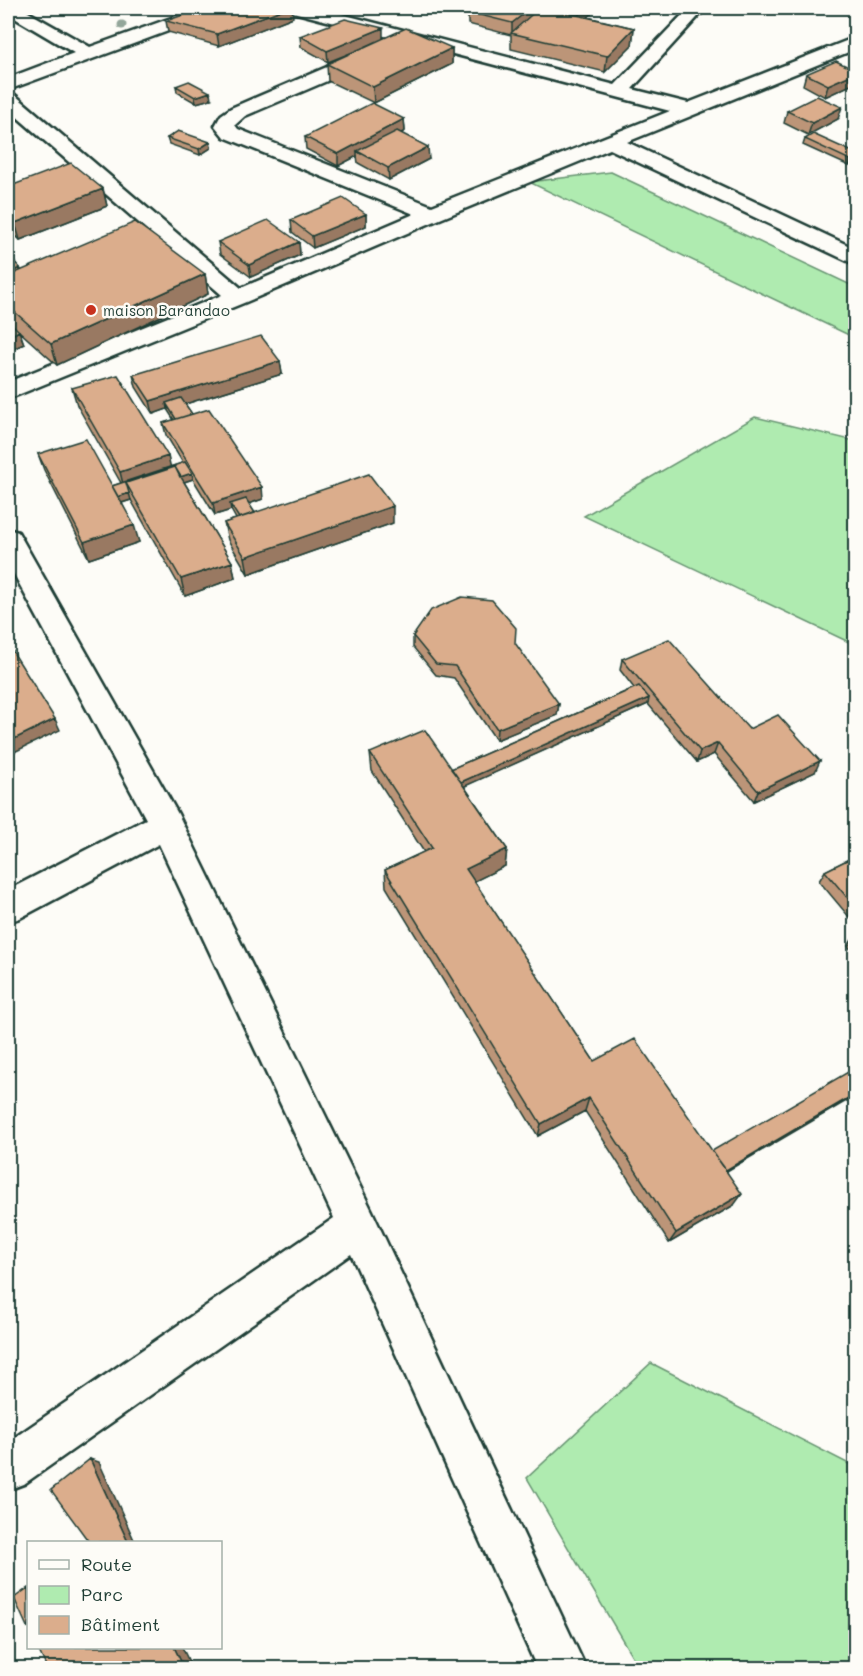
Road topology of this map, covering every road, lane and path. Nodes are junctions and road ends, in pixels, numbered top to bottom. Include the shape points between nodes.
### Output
1 (9, 8) edge
2 (214, 8) edge
3 (299, 8) edge
4 (698, 8) edge
5 (411, 38) junction
6 (855, 42) edge
7 (88, 54) junction
8 (8, 84) edge
9 (619, 92) junction
10 (8, 99) edge
11 (690, 110) junction
12 (611, 142) junction
13 (432, 214) junction
14 (852, 253) edge
15 (238, 297) junction
16 (8, 391) edge
17 (12, 556) edge
18 (166, 824) junction
19 (8, 907) edge
20 (358, 1225) junction
21 (8, 1468) edge
22 (562, 1668) edge

1 - 7 street
2 - 7 street
3 - 5 street
4 - 9 street
5 - 9 street
5 - 13 street via 238,112 225,126 231,134
6 - 11 street
7 - 8 street
9 - 11 street
10 - 15 street
11 - 12 street
12 - 13 street
12 - 14 street
13 - 15 street
15 - 16 street
17 - 18 street
18 - 19 street
18 - 20 street
20 - 21 street
20 - 22 street

